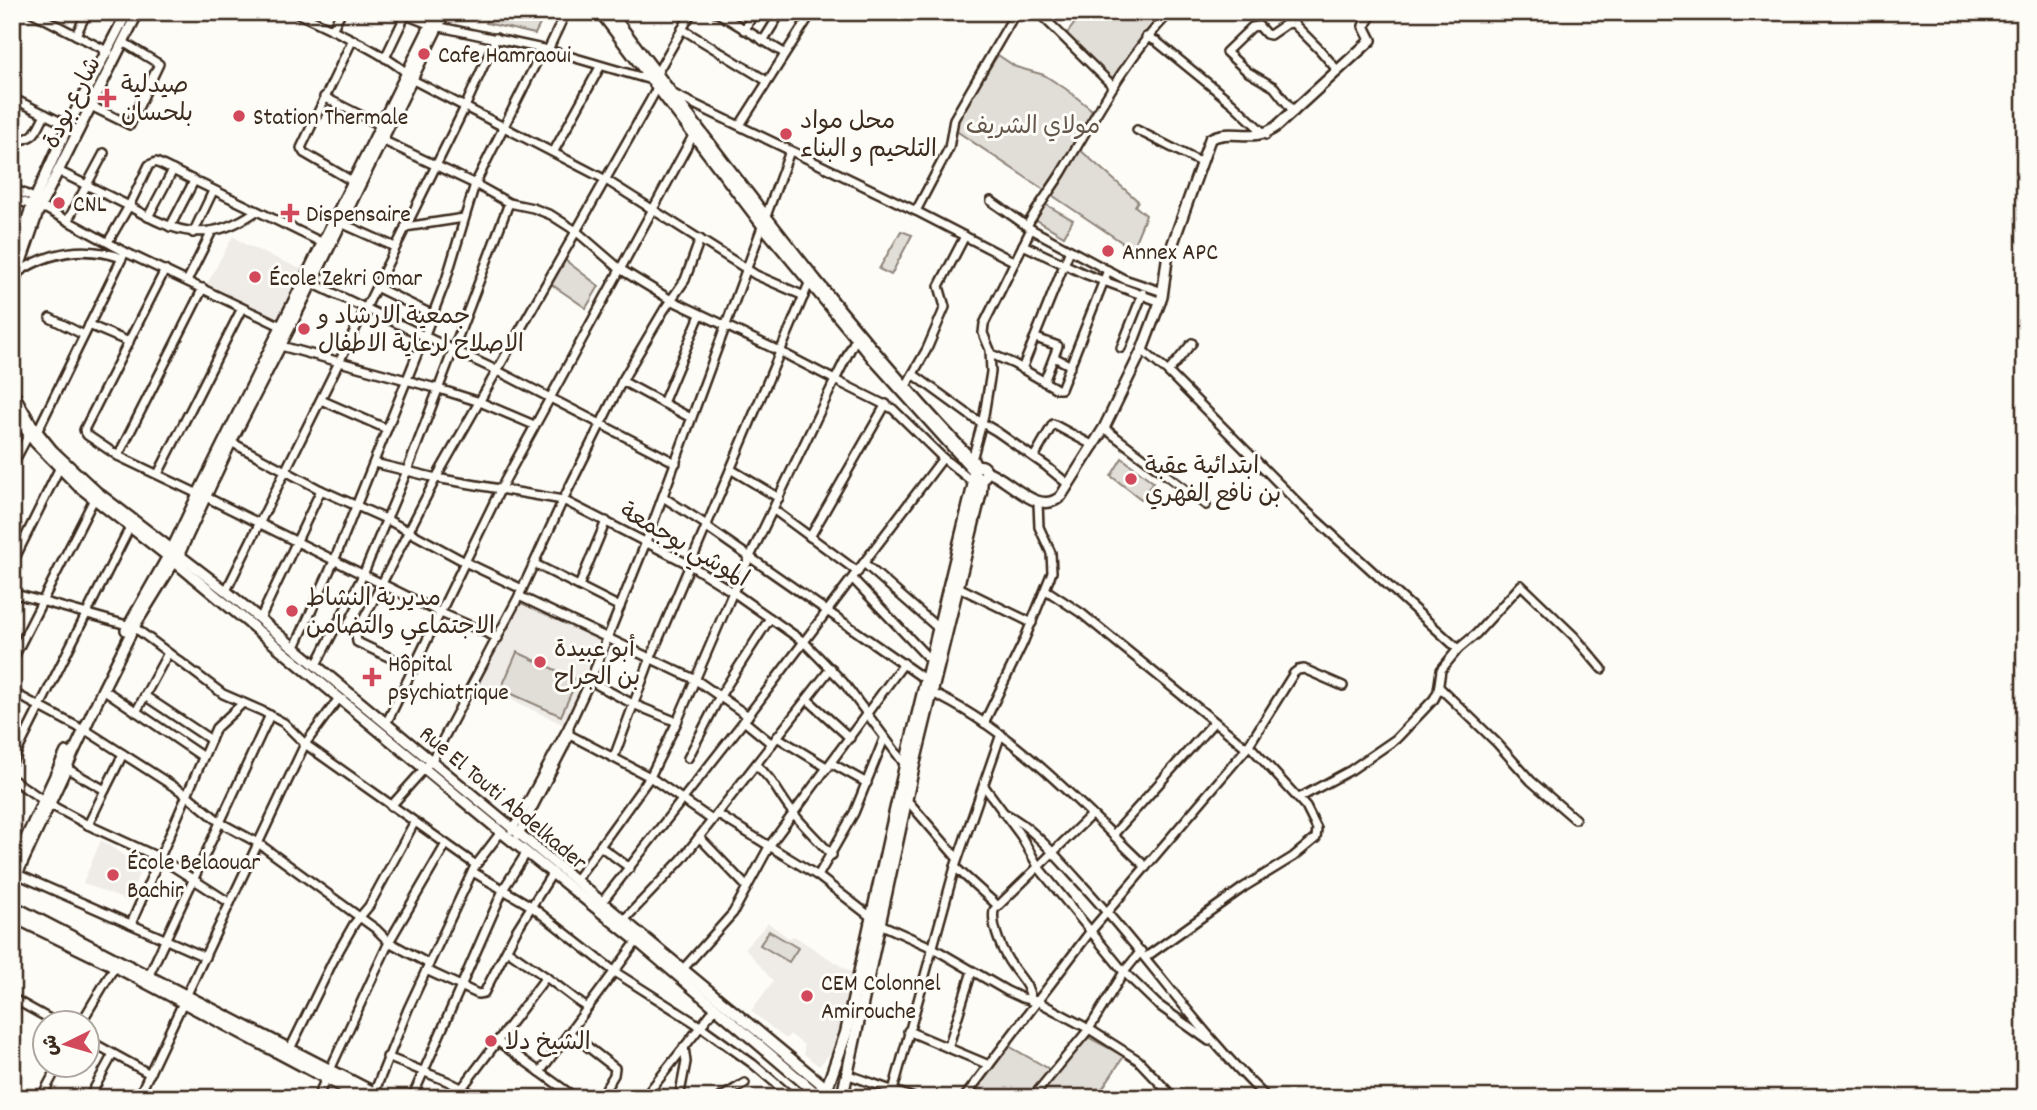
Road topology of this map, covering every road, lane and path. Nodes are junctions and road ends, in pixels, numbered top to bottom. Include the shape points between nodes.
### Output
1 (31, 12) edge
2 (87, 12) edge
3 (127, 12) edge
4 (138, 12) edge
5 (295, 12) edge
6 (341, 12) edge
7 (437, 12) edge
8 (444, 12) edge
9 (566, 12) edge
10 (600, 12) edge
11 (610, 12) edge
12 (692, 12) edge
13 (716, 12) edge
14 (755, 12) edge
15 (781, 12) edge
16 (812, 12) edge
17 (1016, 12) edge
18 (1038, 12) edge
19 (1170, 12) edge
20 (1371, 12) edge
21 (404, 13) edge
22 (434, 25) junction
23 (682, 29) junction
24 (332, 30) junction
25 (744, 30) junction
26 (76, 35) junction
27 (1146, 37) junction
28 (496, 38) junction
29 (352, 41) junction
30 (763, 41) junction
31 (123, 42) junction
32 (545, 49) junction
33 (112, 53) junction
34 (784, 53) junction
35 (385, 58) junction
36 (600, 67) junction
37 (1338, 71) junction
38 (410, 76) junction
39 (655, 80) junction
40 (767, 81) junction
41 (1113, 86) junction
42 (671, 93) junction
43 (324, 97) junction
44 (12, 98) edge
45 (91, 106) junction
46 (466, 107) junction
47 (1294, 112) junction
48 (45, 114) junction
49 (380, 125) junction
50 (740, 125) junction
51 (68, 126) junction
52 (505, 126) junction
53 (1137, 130) dead end
54 (79, 131) junction
55 (695, 132) junction
56 (1266, 135) junction
57 (382, 140) junction
58 (12, 142) edge
59 (554, 151) junction
60 (790, 151) junction
61 (104, 153) dead end
62 (1202, 163) junction
63 (437, 165) junction
64 (173, 170) junction
65 (58, 171) junction
66 (606, 180) junction
67 (194, 181) junction
68 (352, 181) junction
69 (475, 184) junction
70 (87, 185) junction
71 (12, 188) edge
72 (213, 191) junction
73 (12, 197) edge
74 (990, 201) dead end
75 (509, 203) junction
76 (39, 205) junction
77 (129, 206) junction
78 (653, 209) junction
79 (916, 211) junction
80 (255, 212) junction
81 (148, 217) junction
82 (464, 218) junction
83 (68, 220) junction
84 (764, 220) junction
85 (341, 223) junction
86 (170, 227) junction
87 (405, 227) junction
88 (1029, 227) junction
89 (212, 231) junction
90 (576, 231) junction
91 (193, 233) junction
92 (965, 236) junction
93 (700, 239) junction
94 (108, 242) junction
95 (323, 243) junction
96 (15, 245) edge
97 (1023, 245) junction
98 (395, 247) junction
99 (1070, 250) junction
100 (124, 255) junction
101 (1015, 262) junction
102 (1064, 265) junction
103 (14, 268) edge
104 (747, 268) junction
105 (620, 269) junction
106 (165, 270) junction
107 (1108, 270) junction
108 (187, 281) junction
109 (810, 281) junction
110 (1105, 282) junction
111 (312, 283) junction
112 (376, 287) junction
113 (12, 288) edge
114 (203, 288) junction
115 (1143, 293) junction
116 (804, 296) junction
117 (1162, 297) junction
118 (671, 300) junction
119 (242, 308) junction
120 (366, 308) junction
121 (433, 315) junction
122 (701, 315) junction
123 (50, 318) dead end
124 (89, 325) junction
125 (286, 328) junction
126 (726, 328) junction
127 (84, 335) junction
128 (424, 337) junction
129 (856, 338) junction
130 (1036, 338) junction
131 (129, 342) junction
132 (1192, 343) dead end
133 (281, 346) junction
134 (1121, 348) dead end
135 (454, 350) junction
136 (1142, 350) junction
137 (781, 352) junction
138 (991, 354) junction
139 (1054, 357) junction
140 (878, 358) junction
141 (340, 362) junction
142 (1072, 366) junction
143 (1022, 369) junction
144 (498, 371) junction
145 (1168, 372) junction
146 (913, 374) junction
147 (407, 379) junction
148 (835, 380) junction
149 (622, 381) junction
150 (1044, 382) junction
151 (906, 386) junction
152 (439, 389) junction
153 (12, 391) edge
154 (549, 397) junction
155 (321, 400) junction
156 (480, 402) junction
157 (663, 403) junction
158 (886, 404) junction
159 (12, 411) edge
160 (691, 418) junction
161 (981, 423) junction
162 (600, 424) junction
163 (534, 425) junction
164 (1104, 428) junction
165 (387, 429) junction
166 (33, 433) junction
167 (228, 440) junction
168 (1094, 446) junction
169 (118, 456) junction
170 (1034, 457) junction
171 (943, 458) junction
172 (374, 463) junction
173 (676, 463) junction
174 (12, 466) edge
175 (59, 469) junction
176 (732, 470) junction
177 (286, 471) junction
178 (407, 471) junction
179 (977, 472) junction
180 (158, 474) junction
181 (436, 478) junction
182 (1069, 485) junction
183 (501, 488) junction
184 (321, 490) junction
185 (202, 496) junction
186 (663, 497) junction
187 (779, 498) junction
188 (94, 499) junction
189 (563, 500) junction
190 (1038, 503) junction
191 (1206, 505) dead end
192 (357, 506) junction
193 (774, 510) junction
194 (386, 519) junction
195 (607, 521) junction
196 (260, 524) junction
197 (130, 527) junction
198 (708, 527) junction
199 (408, 533) junction
200 (810, 537) junction
201 (297, 542) junction
202 (646, 542) junction
203 (173, 556) junction
204 (750, 558) junction
205 (334, 561) junction
206 (465, 562) junction
207 (12, 564) edge
208 (535, 564) junction
209 (865, 564) junction
210 (690, 565) junction
211 (858, 572) junction
212 (363, 575) junction
213 (853, 579) junction
214 (382, 584) junction
215 (579, 586) junction
216 (958, 587) junction
217 (1046, 590) junction
218 (226, 591) junction
219 (521, 592) junction
220 (733, 592) junction
221 (12, 593) edge
222 (44, 602) junction
223 (620, 607) junction
224 (827, 611) junction
225 (87, 612) junction
226 (441, 613) junction
227 (770, 618) junction
228 (260, 619) junction
229 (1032, 623) junction
230 (132, 626) junction
231 (939, 629) junction
232 (498, 638) junction
233 (607, 638) junction
234 (804, 642) junction
235 (295, 647) junction
236 (1458, 649) junction
237 (168, 653) junction
238 (651, 657) junction
239 (12, 661) edge
240 (931, 661) junction
241 (904, 663) junction
242 (316, 665) junction
243 (831, 668) junction
244 (414, 669) junction
245 (1602, 669) dead end
246 (696, 680) junction
247 (590, 681) junction
248 (1343, 686) dead end
249 (927, 687) junction
250 (1439, 687) junction
251 (103, 689) junction
252 (12, 692) edge
253 (145, 696) junction
254 (720, 696) junction
255 (339, 698) junction
256 (807, 699) junction
257 (243, 703) junction
258 (633, 704) junction
259 (40, 705) junction
260 (136, 712) junction
261 (270, 715) junction
262 (868, 715) junction
263 (746, 718) junction
264 (677, 722) junction
265 (1214, 722) junction
266 (984, 723) junction
267 (386, 724) junction
268 (81, 728) junction
269 (567, 731) junction
270 (1001, 734) junction
271 (850, 738) junction
272 (884, 739) junction
273 (211, 740) junction
274 (775, 740) junction
275 (305, 744) junction
276 (1248, 746) junction
277 (123, 754) junction
278 (203, 757) junction
279 (614, 757) junction
280 (688, 758) dead end
281 (432, 760) junction
282 (12, 762) edge
283 (756, 765) junction
284 (829, 765) junction
285 (66, 768) junction
286 (909, 768) junction
287 (426, 769) junction
288 (445, 771) junction
289 (650, 777) junction
290 (12, 779) edge
291 (438, 779) junction
292 (867, 783) junction
293 (984, 786) junction
294 (105, 790) junction
295 (187, 795) junction
296 (1299, 798) junction
297 (683, 800) junction
298 (907, 800) junction
299 (46, 802) junction
300 (391, 806) junction
301 (1002, 812) junction
302 (793, 813) junction
303 (1091, 815) junction
304 (715, 817) junction
305 (1575, 819) dead end
306 (221, 823) junction
307 (414, 823) junction
308 (88, 825) junction
309 (511, 835) junction
310 (1113, 835) junction
311 (699, 837) junction
312 (258, 843) junction
313 (446, 844) junction
314 (770, 845) junction
315 (601, 847) junction
316 (527, 852) junction
317 (1053, 853) junction
318 (832, 855) junction
319 (160, 858) junction
320 (957, 858) junction
321 (955, 867) junction
322 (1146, 867) junction
323 (474, 868) junction
324 (630, 868) junction
325 (1040, 868) junction
326 (15, 871) edge
327 (553, 872) junction
328 (818, 877) junction
329 (195, 880) junction
330 (575, 881) junction
331 (12, 885) edge
332 (747, 887) junction
333 (503, 888) junction
334 (602, 902) junction
335 (230, 903) junction
336 (998, 905) junction
337 (12, 906) edge
338 (531, 906) junction
339 (1108, 911) junction
340 (12, 916) edge
341 (359, 917) junction
342 (624, 920) junction
343 (876, 921) junction
344 (131, 924) junction
345 (1090, 932) junction
346 (166, 940) junction
347 (637, 941) junction
348 (389, 942) junction
349 (933, 948) junction
350 (506, 950) junction
351 (1144, 954) junction
352 (205, 957) junction
353 (115, 966) junction
354 (428, 967) junction
355 (683, 969) junction
356 (972, 971) junction
357 (615, 972) junction
358 (1124, 972) junction
359 (149, 975) junction
360 (546, 977) junction
361 (462, 987) junction
362 (12, 998) edge
363 (186, 1000) junction
364 (1034, 1001) junction
365 (716, 1007) junction
366 (32, 1009) edge
367 (89, 1009) edge
368 (587, 1009) junction
369 (700, 1026) junction
370 (1089, 1030) junction
371 (908, 1031) junction
372 (570, 1033) junction
373 (497, 1041) junction
374 (1216, 1046) junction
375 (684, 1047) junction
376 (102, 1048) edge
377 (948, 1048) junction
378 (290, 1049) junction
379 (113, 1054) junction
380 (387, 1057) junction
381 (989, 1065) junction
382 (425, 1072) junction
383 (540, 1072) junction
384 (150, 1074) junction
385 (329, 1074) junction
386 (846, 1074) junction
387 (52, 1078) edge
388 (745, 1083) dead end
389 (462, 1088) junction
390 (12, 1091) edge
391 (822, 1091) edge
392 (892, 1094) edge
393 (369, 1095) edge
394 (477, 1097) edge
395 (25, 1098) edge
396 (41, 1098) edge
397 (89, 1098) edge
398 (138, 1098) edge
399 (317, 1098) edge
400 (384, 1098) edge
401 (412, 1098) edge
402 (576, 1098) edge
403 (600, 1098) edge
404 (644, 1098) edge
405 (679, 1098) edge
406 (720, 1098) edge
407 (793, 1098) edge
408 (842, 1098) edge
409 (914, 1098) edge
410 (964, 1098) edge
411 (1032, 1098) edge
412 (1174, 1098) edge
413 (1267, 1098) edge

1 - 26 street
2 - 26 street
3 - 33 street, شارع بودة
4 - 31 street, شارع بودة
5 - 24 street
6 - 24 street
7 - 22 street
8 - 22 street
9 - 32 street
10 - 39 street
11 - 39 street
12 - 23 street
13 - 25 street
14 - 25 street
15 - 30 street
16 - 34 street
17 - 79 street via 954,119 949,148
18 - 41 street
19 - 27 street
20 - 37 street via 1364,26 1371,40
21 - 22 street
21 - 35 street
22 - 28 street
22 - 38 street
23 - 39 street
23 - 40 street
24 - 29 street
25 - 30 street
26 - 33 street
27 - 41 street
27 - 56 street
28 - 32 street
28 - 46 street
29 - 35 street
29 - 43 street
30 - 34 street
31 - 33 street, شارع بودة
31 - 45 street via 159,64 130,125
32 - 36 street
32 - 52 street
33 - 45 street, شارع بودة
33 - 51 street, شارع بودة
34 - 40 street
35 - 38 street
36 - 39 street
36 - 59 street
37 - 47 street
37 - 47 street via 1291,22 1272,34 1252,27 1226,52 1274,87
38 - 46 street
38 - 49 street
38 - 57 street
39 - 42 street
39 - 55 street
39 - 66 street
40 - 50 street
41 - 88 street
42 - 50 street
42 - 55 street
43 - 49 street
43 - 68 street via 302,150
44 - 48 street
45 - 54 street, شارع بودة
46 - 52 street
46 - 63 street
47 - 56 street
48 - 51 street
48 - 58 street via 35,135
49 - 68 street
50 - 60 street
51 - 54 street
51 - 76 street, شارع بودة
52 - 59 street
52 - 69 street
53 - 62 street
54 - 65 street, شارع بودة
55 - 78 street
55 - 84 street
56 - 62 street via 1213,137
57 - 63 street
57 - 85 street
59 - 66 street
60 - 79 street
60 - 84 street
61 - 70 street
62 - 117 street via 1167,260
63 - 69 street
63 - 87 street
64 - 67 street
64 - 77 street via 151,163
64 - 81 street
65 - 70 street
65 - 76 street, شارع بودة
66 - 78 street
66 - 90 street
67 - 72 street
67 - 86 street
68 - 95 street
69 - 75 street
69 - 82 street
70 - 77 street
70 - 83 street
71 - 76 street
72 - 80 street
72 - 91 street
73 - 76 street
74 - 88 street
75 - 90 street via 545,212
75 - 135 street
76 - 83 street
76 - 96 street
76 - 103 street
77 - 81 street
77 - 94 street
78 - 93 street
78 - 105 street
79 - 92 street
80 - 89 street via 230,227
80 - 95 street
81 - 86 street
82 - 87 street
82 - 121 street
83 - 94 street
84 - 104 street
84 - 109 street
84 - 140 street
85 - 98 street
85 - 111 street
86 - 91 street
87 - 98 street
88 - 97 street
88 - 99 street
89 - 91 street
89 - 108 street
90 - 105 street
90 - 144 street
92 - 101 street
92 - 146 street via 939,286 945,307
93 - 104 street
93 - 118 street via 685,280
94 - 100 street
95 - 125 street
96 - 103 street
97 - 101 street
97 - 102 street
98 - 112 street
99 - 102 street
99 - 107 street
100 - 103 street via 60,253
100 - 106 street
100 - 124 street
101 - 138 street via 984,324
102 - 110 street
102 - 130 street
103 - 113 street
104 - 116 street
104 - 126 street
105 - 118 street
105 - 154 street
106 - 108 street
106 - 131 street
107 - 110 street
107 - 117 street
108 - 114 street
109 - 116 street
109 - 129 street
110 - 115 street
110 - 142 street
111 - 120 street
111 - 125 street
112 - 120 street
112 - 121 street
114 - 119 street
114 - 169 street
115 - 117 street
115 - 134 street
116 - 137 street
117 - 136 street
118 - 122 street
118 - 149 street
119 - 125 street
119 - 180 street
120 - 128 street
120 - 141 street
121 - 128 street
122 - 126 street
122 - 157 street
123 - 127 street
124 - 127 street
124 - 131 street
125 - 133 street
125 - 167 street
126 - 137 street
126 - 160 street
127 - 166 street
128 - 135 street
128 - 147 street
129 - 140 street
129 - 148 street
130 - 139 street via 1058,346
130 - 143 street
131 - 169 street via 84,430
132 - 145 street
133 - 141 street
133 - 167 street
135 - 144 street
135 - 152 street
136 - 145 street
136 - 164 street
137 - 148 street
137 - 176 street
138 - 143 street
138 - 161 street
139 - 142 street
139 - 150 street
140 - 151 street
140 - 179 street
141 - 147 street
141 - 155 street
142 - 150 street via 1060,389
143 - 150 street
144 - 154 street
144 - 156 street
145 - 236 street via 1301,507
146 - 151 street
146 - 161 street
147 - 152 street
147 - 165 street
148 - 158 street
148 - 187 street
149 - 157 street
149 - 162 street
151 - 179 street
152 - 156 street
152 - 178 street
153 - 166 street, Rue El Touti Abdelkader
154 - 162 street
154 - 163 street
155 - 165 street
155 - 177 street
156 - 163 street
156 - 181 street
157 - 160 street
158 - 171 street
158 - 200 street
159 - 166 street, Rue El Touti Abdelkader
160 - 173 street
161 - 170 street
161 - 179 street
162 - 173 street
162 - 189 street
163 - 183 street
164 - 168 street
164 - 191 street
165 - 172 street
166 - 174 street
166 - 175 street, Rue El Touti Abdelkader
166 - 203 street, Rue El Touti Abdelkader
167 - 177 street
167 - 185 street
168 - 170 street via 1053,424
168 - 182 street
169 - 180 street
170 - 182 street
171 - 179 street
171 - 209 street
172 - 178 street, الموشي بوجمعة
172 - 192 street
173 - 186 street
175 - 188 street, Rue El Touti Abdelkader
175 - 207 street
176 - 187 street
176 - 198 street
177 - 184 street
177 - 196 street
178 - 181 street, الموشي بوجمعة
178 - 194 street
179 - 190 street via 999,477
179 - 216 main road via 981,492
179 - 231 main road
180 - 185 street
181 - 183 street, الموشي بوجمعة
181 - 199 street
182 - 190 street via 1053,502
183 - 189 street, الموشي بوجمعة
183 - 206 street
184 - 192 street
184 - 201 street
185 - 196 street
185 - 203 street
186 - 198 street
186 - 202 street
187 - 193 street
188 - 197 street, Rue El Touti Abdelkader
188 - 222 street
189 - 195 street, الموشي بوجمعة
189 - 208 street
190 - 217 street via 1041,534 1052,559
192 - 194 street
192 - 205 street
193 - 200 street
193 - 204 street
194 - 199 street
194 - 212 street
195 - 202 street, الموشي بوجمعة
195 - 215 street
196 - 201 street
196 - 218 street
197 - 203 street, Rue El Touti Abdelkader
197 - 225 street
198 - 204 street
198 - 210 street
199 - 206 street
199 - 214 street
200 - 211 street
201 - 205 street
201 - 228 street
202 - 210 street, الموشي بوجمعة
202 - 223 street
203 - 218 street, Rue El Touti Abdelkader
203 - 230 street
203 - 255 street, Rue El Touti Abdelkader
204 - 220 street
204 - 224 street
205 - 212 street
205 - 235 street
206 - 219 street
206 - 226 street
208 - 215 street
208 - 219 street
209 - 211 street
209 - 231 street
210 - 220 street, الموشي بوجمعة
210 - 238 street
211 - 213 street
212 - 214 street
212 - 242 street
213 - 224 street
213 - 240 street
214 - 226 street
214 - 244 street via 355,639
215 - 223 street
216 - 229 street
216 - 249 main road
217 - 229 street
217 - 265 street
218 - 228 street, Rue El Touti Abdelkader
219 - 232 street
219 - 233 street
220 - 227 street, الموشي بوجمعة
220 - 246 street
221 - 222 street
222 - 225 street
222 - 239 street
223 - 233 street
224 - 234 street
224 - 241 street
225 - 230 street
225 - 259 street
226 - 232 street
226 - 244 street
227 - 234 street, الموشي بوجمعة
227 - 254 street
228 - 235 street, Rue El Touti Abdelkader
229 - 266 street
230 - 237 street
230 - 251 street
230 - 268 street
231 - 240 main road
232 - 281 street
233 - 238 street
233 - 247 street
234 - 243 street, الموشي بوجمعة
234 - 263 street
235 - 242 street, Rue El Touti Abdelkader
236 - 245 street via 1521,585
236 - 250 street via 1441,670
237 - 253 street
237 - 257 street via 223,694
238 - 246 street
238 - 258 street
240 - 249 main road
241 - 249 street
241 - 262 street
242 - 267 street, Rue El Touti Abdelkader
243 - 256 street
243 - 262 street, الموشي بوجمعة
244 - 267 street
246 - 254 street
246 - 264 street
247 - 258 street
247 - 269 street
248 - 276 street via 1298,670
249 - 266 street
249 - 286 main road
250 - 296 street via 1434,699 1396,739
250 - 305 street
251 - 260 street
251 - 268 street
252 - 259 street
253 - 260 street
253 - 273 street
254 - 263 street
254 - 280 street
255 - 275 street
255 - 287 street, Rue El Touti Abdelkader
256 - 271 street
256 - 274 street
257 - 261 street
257 - 273 street via 219,724
258 - 264 street
258 - 279 street
259 - 268 street
259 - 282 street
260 - 278 street
261 - 275 street
261 - 306 street
262 - 271 street
262 - 272 street, الموشي بوجمعة
263 - 274 street
263 - 297 street
264 - 289 street
265 - 276 street
265 - 310 street
266 - 270 street
267 - 281 street, Rue El Touti Abdelkader
268 - 277 street
268 - 285 street
268 - 299 street
269 - 279 street
269 - 309 street
270 - 293 street
270 - 303 street
271 - 284 street
272 - 286 street, الموشي بوجمعة
272 - 292 street
273 - 278 street
274 - 283 street
274 - 284 street
275 - 300 street
275 - 312 street
276 - 296 street
276 - 322 street
277 - 294 street
277 - 295 street
278 - 295 street
279 - 289 street
281 - 287 street
281 - 288 street, Rue El Touti Abdelkader
283 - 302 street
283 - 304 street
284 - 292 street
284 - 302 street
285 - 294 street
285 - 299 street
286 - 298 main road
286 - 343 main road
287 - 291 street, Rue El Touti Abdelkader
287 - 300 street
288 - 291 street
288 - 309 street, Rue El Touti Abdelkader
289 - 297 street
289 - 315 street
290 - 299 street
291 - 309 street, Rue El Touti Abdelkader
292 - 318 street
293 - 301 street
293 - 320 street
294 - 308 street
295 - 306 street
295 - 319 street
296 - 351 street via 1317,829 1314,842
297 - 304 street
297 - 324 street
298 - 320 street
298 - 343 main road
299 - 308 street
299 - 326 street
300 - 307 street
301 - 317 street via 1027,827
301 - 325 street
302 - 314 street
302 - 318 street
303 - 310 street
303 - 317 street
304 - 311 street
304 - 314 street
306 - 312 street
306 - 329 street
307 - 313 street
307 - 341 street
308 - 319 street
309 - 316 street, Rue El Touti Abdelkader
309 - 323 street
309 - 330 street, Rue El Touti Abdelkader
310 - 322 street
311 - 332 street
311 - 342 street
312 - 335 street
312 - 341 street
313 - 323 street
313 - 348 street
314 - 328 street
314 - 332 street
315 - 324 street
315 - 330 street
316 - 327 street, Rue El Touti Abdelkader
316 - 333 street
317 - 325 street
317 - 339 street
318 - 328 street
319 - 329 street
319 - 344 street
320 - 321 street
321 - 336 street
321 - 349 street
322 - 339 street
323 - 333 street
323 - 354 street
324 - 334 street
325 - 336 street
325 - 345 street
326 - 331 street
326 - 344 street
327 - 338 street
327 - 347 street, Rue El Touti Abdelkader
328 - 343 street
329 - 335 street
329 - 346 street
330 - 334 street, Rue El Touti Abdelkader
332 - 355 street via 733,913
333 - 338 street
333 - 361 street
334 - 342 street, Rue El Touti Abdelkader
335 - 352 street
336 - 364 street via 993,916 1003,948
337 - 359 main road
338 - 350 street
338 - 357 street
339 - 345 street
339 - 351 street
340 - 353 main road
341 - 348 street
341 - 378 street
342 - 355 street, Rue El Touti Abdelkader
343 - 349 street
343 - 386 main road
343 - 391 main road via 843,1048
344 - 346 street
345 - 358 street
345 - 364 street
346 - 352 street
346 - 359 street
347 - 357 street
347 - 365 street, Rue El Touti Abdelkader
348 - 354 street
348 - 385 street
349 - 356 street
349 - 371 street
350 - 360 street
350 - 361 street via 484,993
351 - 358 street
351 - 374 street
352 - 363 street
353 - 363 main road
353 - 367 street
354 - 361 street
354 - 380 street
355 - 391 street, Rue El Touti Abdelkader
356 - 364 street
356 - 377 street
357 - 368 street
357 - 369 street
358 - 370 street
358 - 374 street via 1151,999
359 - 363 main road
360 - 368 street
360 - 373 street
361 - 382 street
362 - 366 street
363 - 378 main road
363 - 384 street
363 - 385 main road
364 - 370 street
364 - 381 street
365 - 369 street
365 - 391 street, Rue El Touti Abdelkader
368 - 372 street
369 - 375 street
369 - 407 street
370 - 411 street
370 - 412 street via 1138,1060
371 - 377 street
371 - 392 street
372 - 383 street
372 - 403 street via 615,1068
373 - 383 street
373 - 389 street
374 - 413 street
375 - 404 street
375 - 405 street
376 - 379 street
377 - 381 street
378 - 385 main road
379 - 384 street
379 - 397 street
380 - 382 street
380 - 393 street
381 - 410 street
382 - 389 street
382 - 401 street
383 - 402 street
384 - 398 street
385 - 393 main road
385 - 399 street
386 - 392 street
386 - 408 main road
387 - 396 street
388 - 406 street
389 - 394 street
390 - 395 street
391 - 408 main road via 838,1089
392 - 409 street
393 - 400 main road

